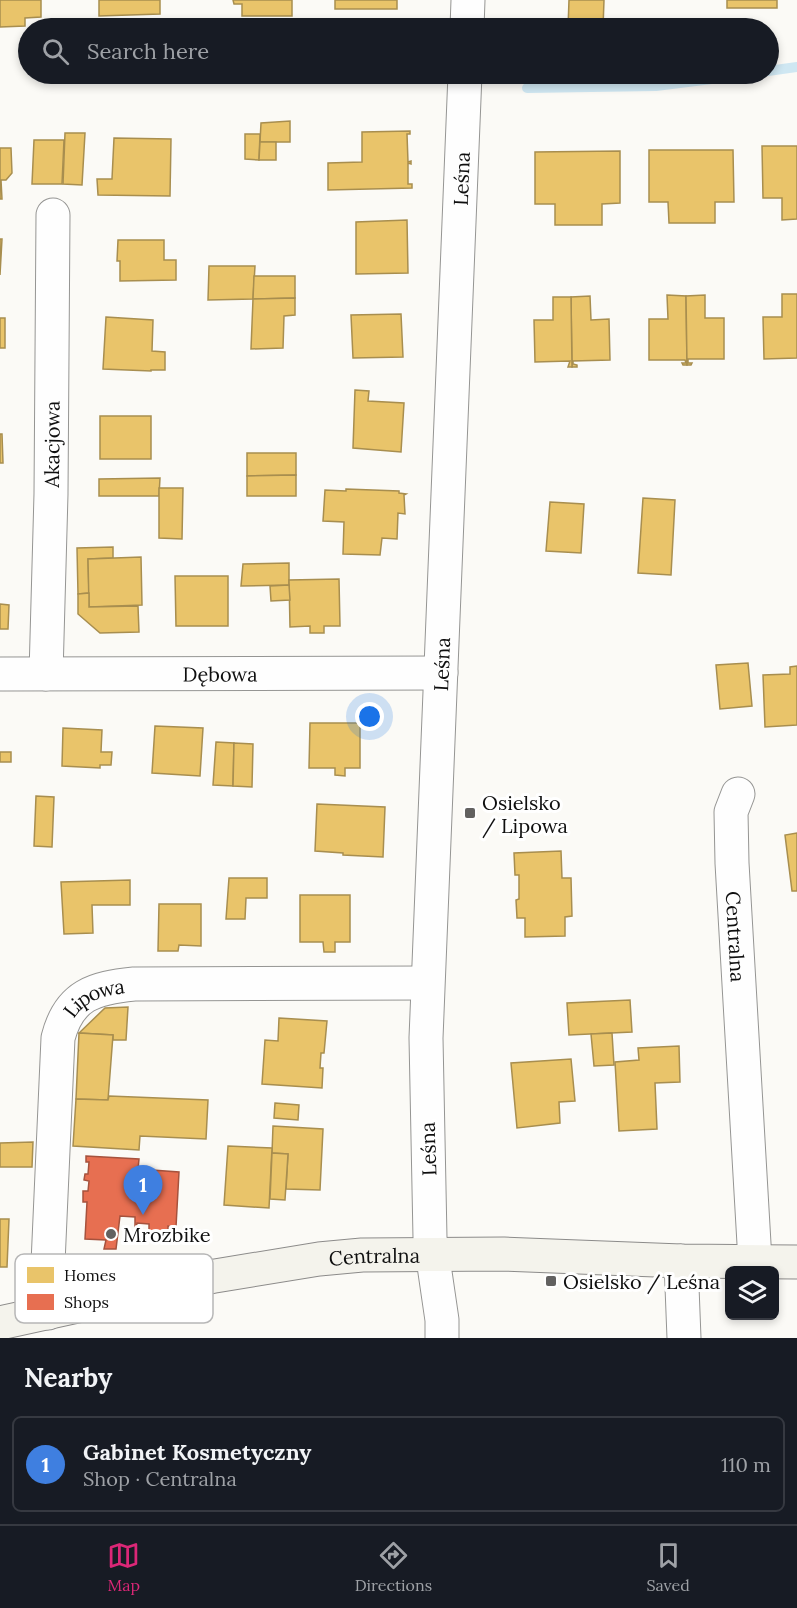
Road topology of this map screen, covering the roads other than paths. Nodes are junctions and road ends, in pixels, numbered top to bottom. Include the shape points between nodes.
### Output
1 (468, 0) edge
2 (467, 18) edge
3 (465, 84) edge
4 (53, 215) dead end
5 (441, 673) junction
6 (0, 674) edge
7 (46, 674) junction
8 (738, 794) dead end
9 (427, 983) junction
10 (48, 1254) edge
11 (432, 1254) junction
12 (681, 1261) junction
13 (755, 1261) junction
14 (797, 1262) edge
15 (213, 1276) edge
16 (15, 1320) edge
17 (0, 1323) edge
18 (442, 1338) edge
19 (684, 1338) edge

1 - 2 street
3 - 5 street, Leśna
4 - 7 street, Akacjowa
5 - 7 street, Dębowa
5 - 9 street, Leśna
6 - 7 street, Dębowa
8 - 13 street, Centralna via 731,812 732,863
9 - 10 street, Lipowa via 134,984 87,994 71,1006 58,1038
9 - 11 street, Leśna via 426,1099
11 - 12 street, Centralna
11 - 15 street, Centralna via 319,1259
11 - 18 street, Leśna
12 - 13 street, Centralna
12 - 19 street
13 - 14 street, Centralna
16 - 17 street, Centralna

